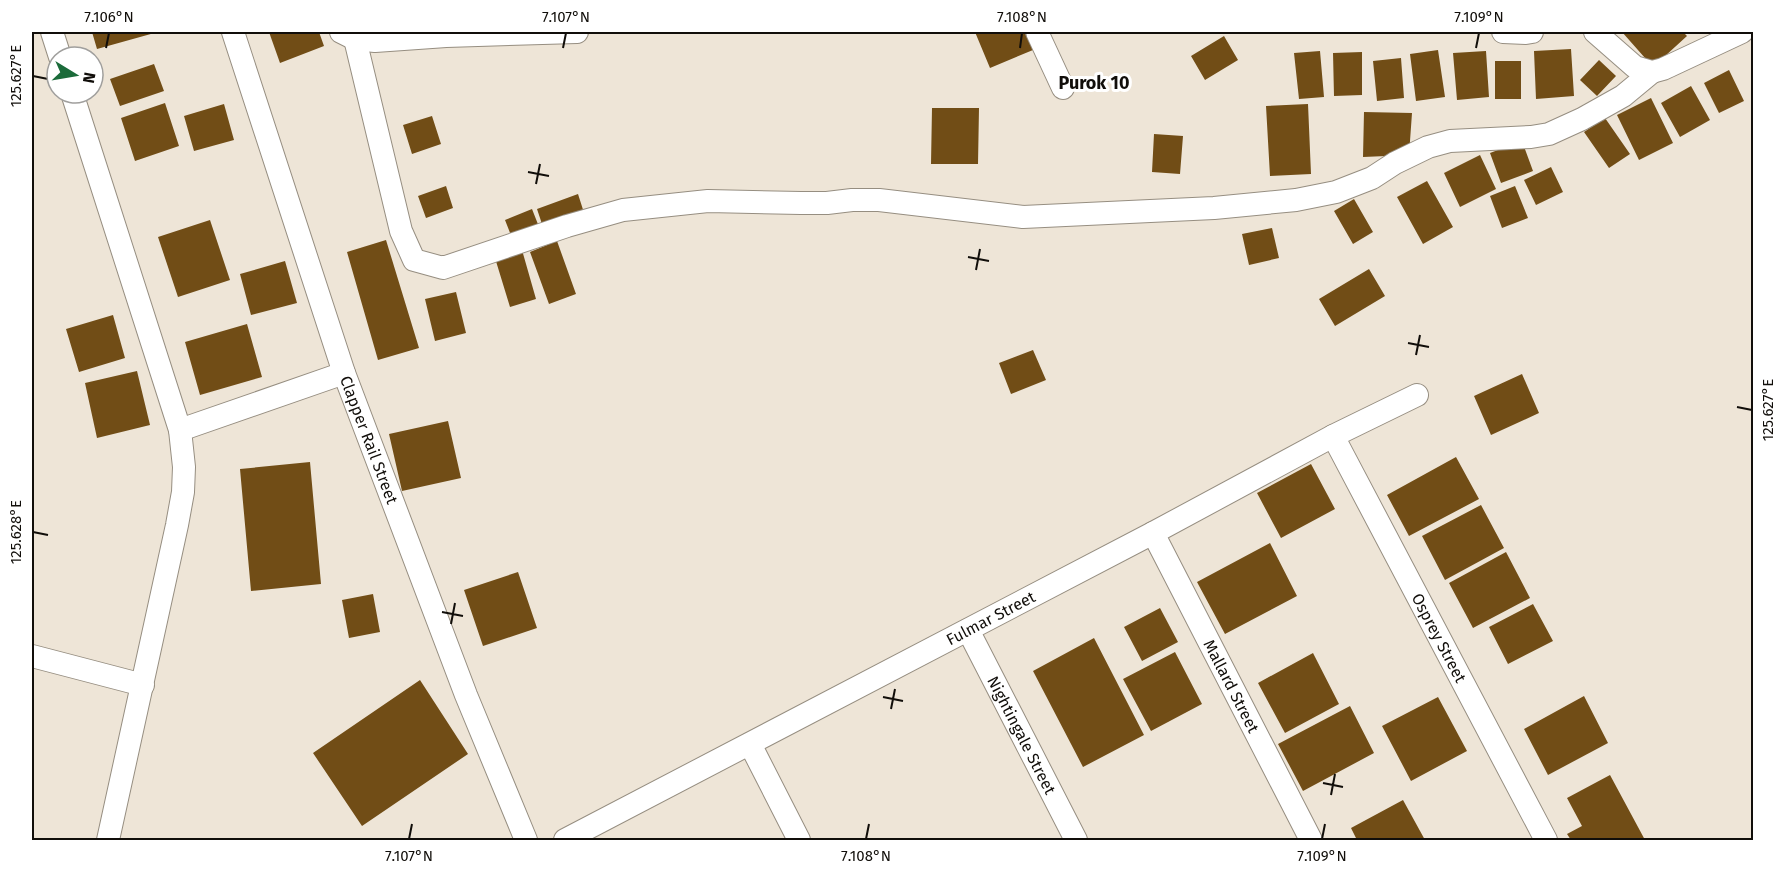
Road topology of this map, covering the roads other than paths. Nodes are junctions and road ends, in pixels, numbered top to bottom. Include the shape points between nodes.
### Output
1 (233, 32) edge
2 (577, 32) edge
3 (1038, 32) edge
4 (1503, 32) edge
5 (1532, 32) edge
6 (1595, 32) edge
7 (1742, 32) edge
8 (446, 34) edge
9 (348, 35) edge
10 (1644, 70) junction
11 (1063, 88) dead end
12 (76, 105) edge
13 (344, 373) junction
14 (1417, 395) dead end
15 (180, 430) junction
16 (1333, 436) junction
17 (1153, 532) junction
18 (968, 630) junction
19 (32, 656) edge
20 (143, 685) junction
21 (750, 744) junction
22 (108, 840) edge
23 (526, 840) edge
24 (565, 840) edge
25 (799, 840) edge
26 (1076, 840) edge
27 (1311, 840) edge
28 (1546, 840) edge

1 - 13 street, Clapper Rail Street
2 - 8 street
3 - 11 street
4 - 5 street
6 - 10 street
7 - 10 street via 1663,69
8 - 9 street via 375,41
9 - 10 street via 401,231 414,260 443,268 623,210 708,201 879,200 1023,217 1296,200 1336,192 1372,178 1428,147 1450,141 1549,134 1623,96
12 - 15 street
13 - 15 street
13 - 23 street, Clapper Rail Street via 466,695
14 - 16 street, Fulmar Street
15 - 20 street via 183,492
16 - 17 street, Fulmar Street
16 - 28 street, Osprey Street
17 - 18 street, Fulmar Street
17 - 27 street, Mallard Street
18 - 21 street, Fulmar Street
18 - 26 street, Nightingale Street
19 - 20 street
20 - 22 street
21 - 24 street, Fulmar Street
21 - 25 street

